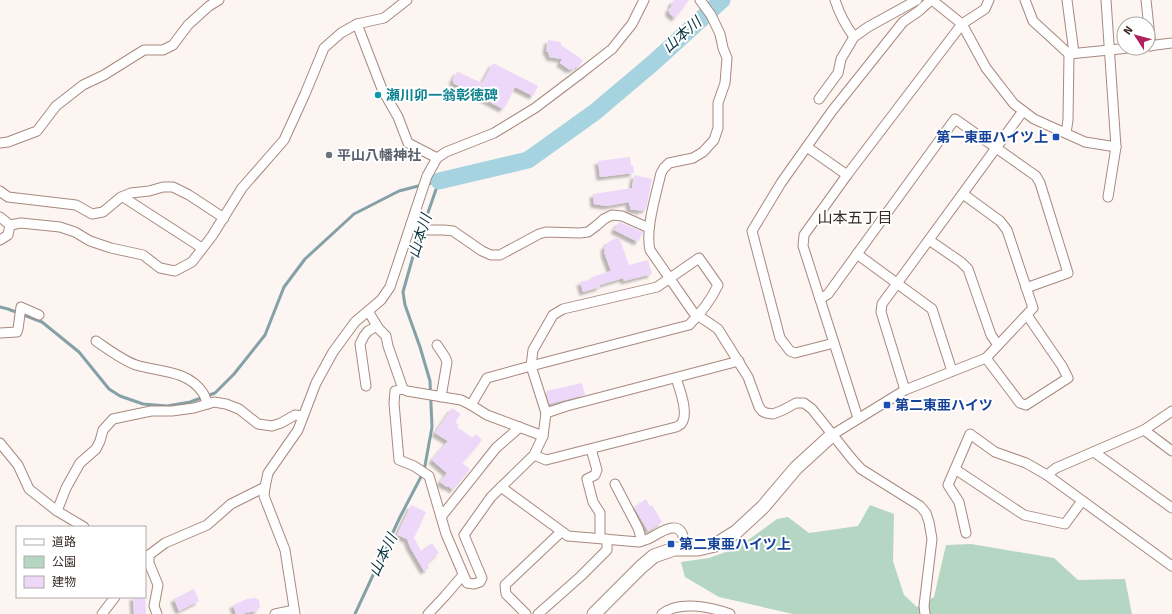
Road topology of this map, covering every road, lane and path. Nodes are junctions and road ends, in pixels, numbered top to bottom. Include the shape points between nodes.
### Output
1 (219, 0) edge
2 (408, 0) edge
3 (644, 0) edge
4 (835, 0) edge
5 (917, 0) edge
6 (932, 0) edge
7 (989, 0) edge
8 (1025, 0) edge
9 (1067, 0) edge
10 (1106, 0) edge
11 (1146, 0) edge
12 (703, 3) edge
13 (1147, 16) edge
14 (357, 24) junction
15 (962, 24) junction
16 (854, 37) junction
17 (1172, 43) edge
18 (1156, 45) edge
19 (1116, 49) edge
20 (1109, 50) junction
21 (1071, 53) junction
22 (820, 99) dead end
23 (1023, 111) junction
24 (1066, 133) junction
25 (0, 143) edge
26 (807, 146) junction
27 (1116, 147) junction
28 (996, 149) junction
29 (437, 158) junction
30 (847, 175) junction
31 (0, 191) edge
32 (963, 194) junction
33 (123, 196) junction
34 (1108, 197) dead end
35 (0, 217) edge
36 (224, 218) junction
37 (411, 224) junction
38 (10, 225) junction
39 (649, 228) junction
40 (0, 240) edge
41 (929, 240) junction
42 (202, 248) junction
43 (857, 254) junction
44 (670, 279) junction
45 (897, 284) junction
46 (1026, 288) junction
47 (820, 299) junction
48 (368, 311) junction
49 (1027, 315) junction
50 (39, 316) dead end
51 (699, 316) junction
52 (377, 326) junction
53 (0, 333) edge
54 (96, 341) dead end
55 (834, 343) junction
56 (436, 345) dead end
57 (998, 345) junction
58 (986, 358) junction
59 (739, 361) junction
60 (532, 366) junction
61 (952, 371) junction
62 (676, 378) junction
63 (366, 386) dead end
64 (403, 389) junction
65 (905, 390) junction
66 (436, 396) junction
67 (208, 404) junction
68 (471, 405) junction
69 (1172, 411) edge
70 (546, 413) junction
71 (303, 416) junction
72 (858, 418) junction
73 (520, 427) junction
74 (1144, 430) junction
75 (832, 434) junction
76 (543, 436) junction
77 (0, 443) edge
78 (591, 449) junction
79 (1172, 451) edge
80 (1094, 452) junction
81 (534, 455) junction
82 (955, 468) junction
83 (1047, 475) junction
84 (615, 484) dead end
85 (265, 487) junction
86 (501, 487) junction
87 (1082, 500) junction
88 (1172, 508) edge
89 (57, 511) junction
90 (441, 517) junction
91 (82, 526) edge
92 (561, 532) junction
93 (966, 534) dead end
94 (603, 539) junction
95 (642, 541) junction
96 (684, 549) junction
97 (146, 556) edge
98 (1172, 566) edge
99 (463, 575) junction
100 (114, 598) edge
101 (294, 612) edge
102 (102, 614) edge
103 (157, 614) edge
104 (275, 614) edge
105 (428, 614) edge
106 (526, 614) edge
107 (538, 614) edge
108 (594, 614) edge
109 (662, 614) edge
110 (730, 614) edge
111 (926, 614) edge

1 - 25 street via 209,6 163,50 144,50 84,85 56,106 37,131
2 - 14 street via 384,18
3 - 29 street via 632,24 612,49 535,108 494,132
4 - 16 street
5 - 16 street
6 - 15 street
6 - 26 street via 903,22
7 - 15 street via 985,9
8 - 21 street via 1034,21
9 - 21 street
10 - 20 street
11 - 13 street
12 - 39 street via 720,34 727,58 725,83 718,103 718,128 714,140 703,152 693,158 669,163 664,168
14 - 29 street via 382,89 398,117 408,143
14 - 36 street via 341,33 324,48 284,140 242,188
15 - 23 street via 986,68 1014,104
15 - 30 street
16 - 22 street via 841,59 838,73
17 - 18 street
19 - 20 street
20 - 21 street
20 - 27 street
21 - 24 street
23 - 24 street via 1034,119
23 - 28 street
24 - 27 street via 1086,142
26 - 30 street
26 - 55 street via 752,231 780,338 790,351 795,353
27 - 34 street
28 - 32 street
28 - 43 street via 955,119
28 - 46 street via 1036,176 1068,273
29 - 37 street via 427,176
30 - 47 street via 804,235 803,246
31 - 33 street via 8,197 76,205 92,214 103,212
32 - 41 street
32 - 46 street via 1000,221 1007,230
33 - 36 street via 163,187 174,188
33 - 42 street
35 - 38 street
36 - 42 street
37 - 39 street via 427,230 453,231 491,255 500,255 546,232 588,232 612,215 622,216
37 - 48 street via 390,287 381,300
38 - 40 street via 8,235
38 - 42 street via 22,223 60,227 90,241 143,255 160,268 175,271 192,262
39 - 44 street via 650,250
41 - 45 street
41 - 57 street via 968,268 991,335
43 - 45 street
43 - 47 street via 828,294
44 - 51 street via 693,312
44 - 51 street via 699,258 718,286
44 - 60 street via 656,287 563,309 553,315 533,350
45 - 61 street via 932,309
45 - 65 street via 882,304 881,312
46 - 49 street via 1033,308
47 - 55 street
48 - 52 street
48 - 71 street via 355,322 333,352 316,383
49 - 57 street
49 - 58 street via 1068,378 1026,404 1020,402
50 - 53 street via 21,307 17,332
51 - 59 street via 718,328
51 - 60 street via 689,325
52 - 63 street via 368,331 360,344
52 - 64 street via 386,336
54 - 67 street via 136,365 186,377 203,393
55 - 72 street
56 - 66 street via 447,362
57 - 58 street
58 - 61 street
59 - 62 street
59 - 75 street via 762,411 773,414 796,403 804,403
60 - 68 street via 487,378
60 - 70 street
61 - 65 street
62 - 70 street
62 - 78 street via 685,412 681,424
64 - 66 street
64 - 90 street via 395,391 394,403 399,460 429,476
65 - 72 street
66 - 68 street via 461,400
67 - 71 street via 226,404 239,409 258,424 272,426 295,415
67 - 89 street via 113,419 103,430 96,449 80,463
68 - 73 street via 487,415
69 - 74 street
70 - 76 street
71 - 85 street via 298,430 268,473
72 - 75 street
73 - 76 street
73 - 90 street via 496,448
74 - 79 street
74 - 80 street
75 - 96 street via 736,532 715,545
75 - 111 street via 861,469 920,506 926,513 932,539 924,606
76 - 81 street
77 - 89 street via 18,465 29,489
78 - 81 street via 546,460
78 - 94 street via 597,470 595,475 587,479 593,502 600,513
80 - 83 street via 1056,468
80 - 88 street
81 - 86 street
82 - 83 street via 970,434 995,452 1026,463
82 - 87 street via 1024,515 1065,524
82 - 93 street via 948,485 959,502
83 - 87 street
84 - 95 street
85 - 97 street via 231,504 207,525 165,543
85 - 101 street via 264,496 284,550
86 - 92 street
86 - 99 street via 464,535 482,578 474,584 467,583
87 - 98 street
89 - 91 street
90 - 99 street
92 - 94 street via 568,536
92 - 106 street via 505,585 506,594
94 - 95 street
94 - 107 street via 607,550
95 - 96 street via 667,528 674,528 680,530 683,536
96 - 108 street via 674,549 654,556
97 - 103 street via 158,585 154,606
99 - 105 street
100 - 102 street
101 - 104 street
109 - 110 street via 680,607 695,606

